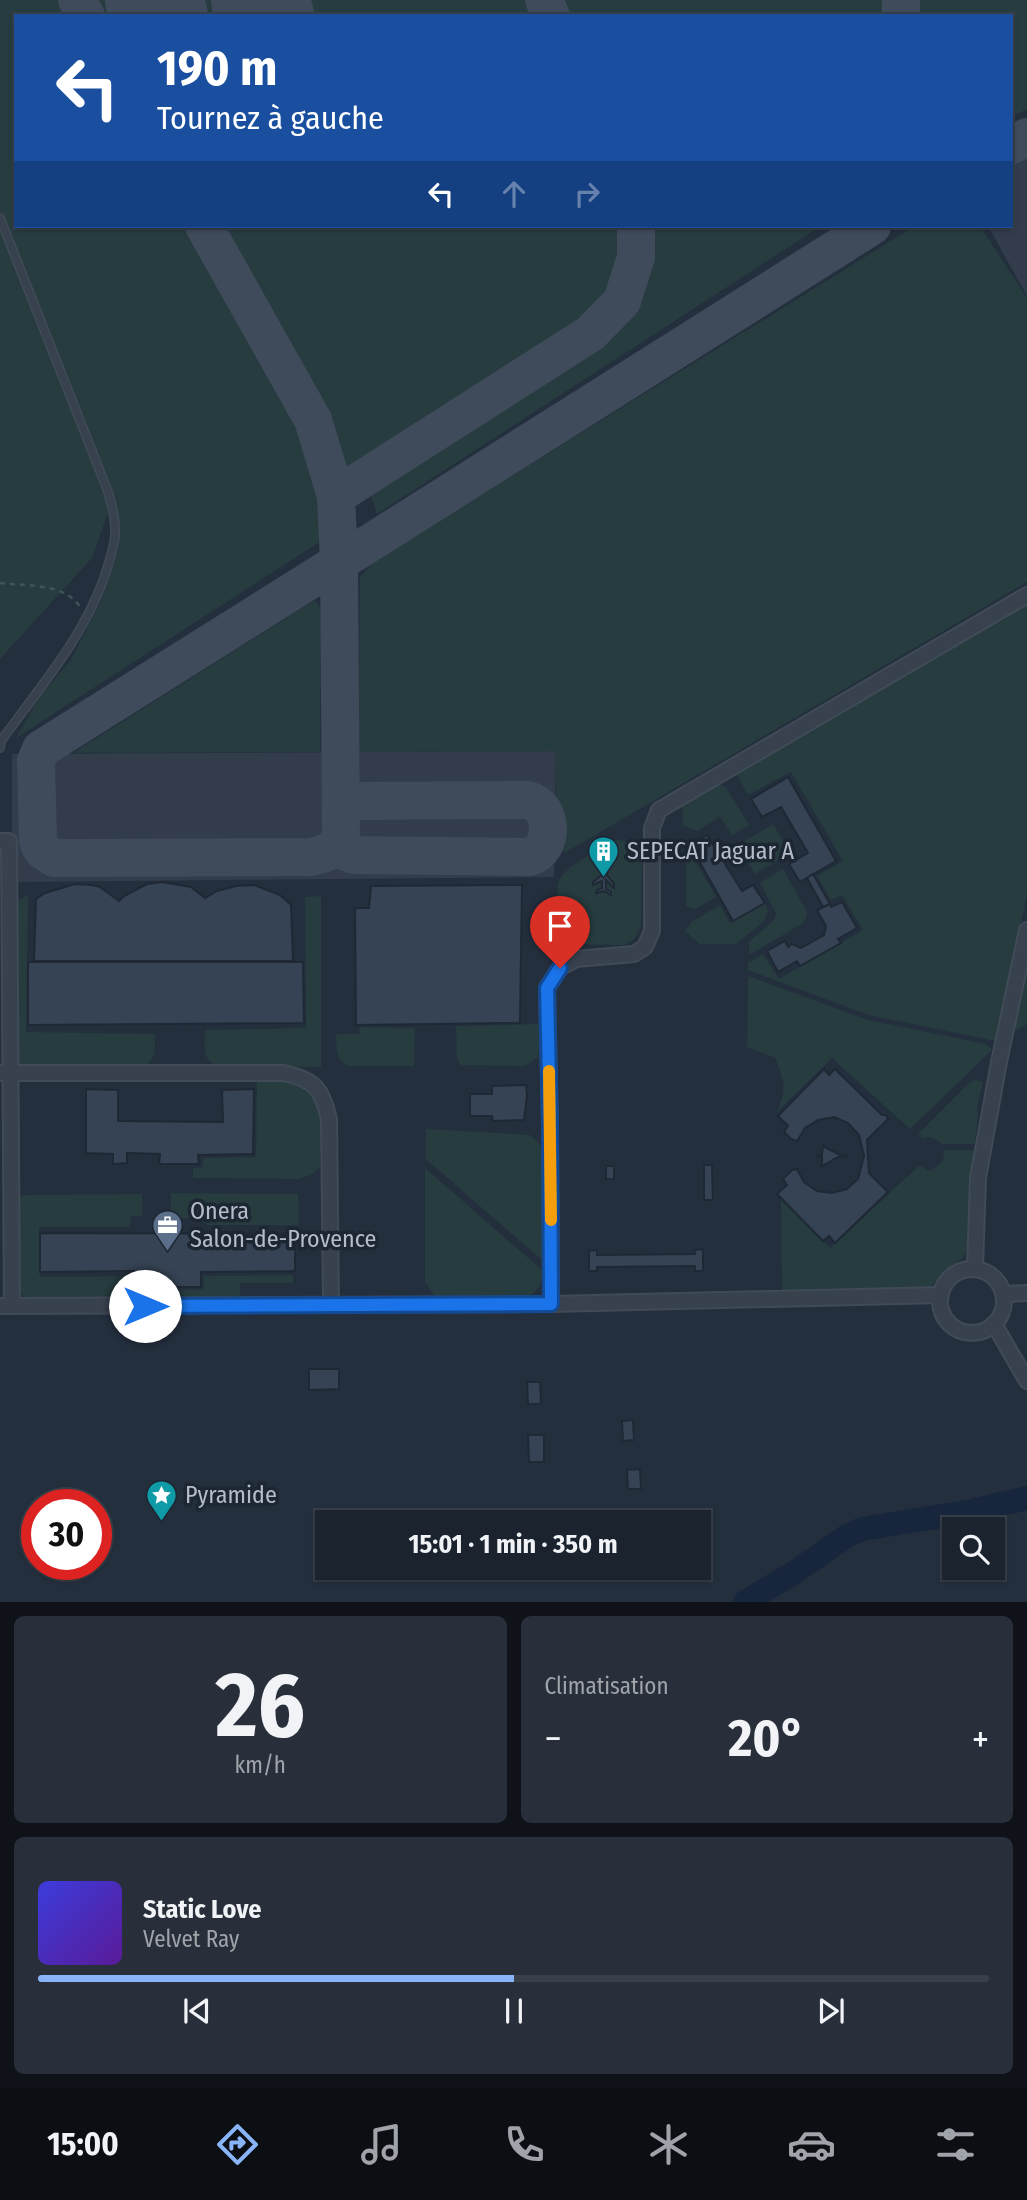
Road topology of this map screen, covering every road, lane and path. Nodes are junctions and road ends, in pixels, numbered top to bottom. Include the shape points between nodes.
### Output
1 (0, 218) edge
2 (0, 583) edge
3 (1027, 595) edge
4 (82, 626) junction
5 (0, 748) edge
6 (0, 841) edge
7 (1027, 930) edge
8 (5, 1073) edge
9 (975, 1269) junction
10 (1027, 1293) edge
11 (1003, 1294) junction
12 (941, 1296) junction
13 (551, 1304) junction
14 (331, 1305) junction
15 (6, 1306) edge
16 (994, 1324) junction
17 (1027, 1381) edge

1 - 4 lane via 114,510 111,557
2 - 4 path via 72,595 80,606
3 - 13 street via 659,810 652,828 652,931 645,947 634,954 576,959 560,968 547,988
4 - 5 lane
6 - 8 street via 9,841
7 - 9 street via 978,1178
8 - 14 street via 284,1073 313,1084 324,1097 329,1119
8 - 15 street
9 - 11 street via 993,1277
9 - 12 street via 949,1279
10 - 11 street
11 - 16 street via 1001,1315
12 - 13 street
12 - 16 street via 943,1315 957,1329 977,1332
13 - 14 street
14 - 15 street
16 - 17 street

